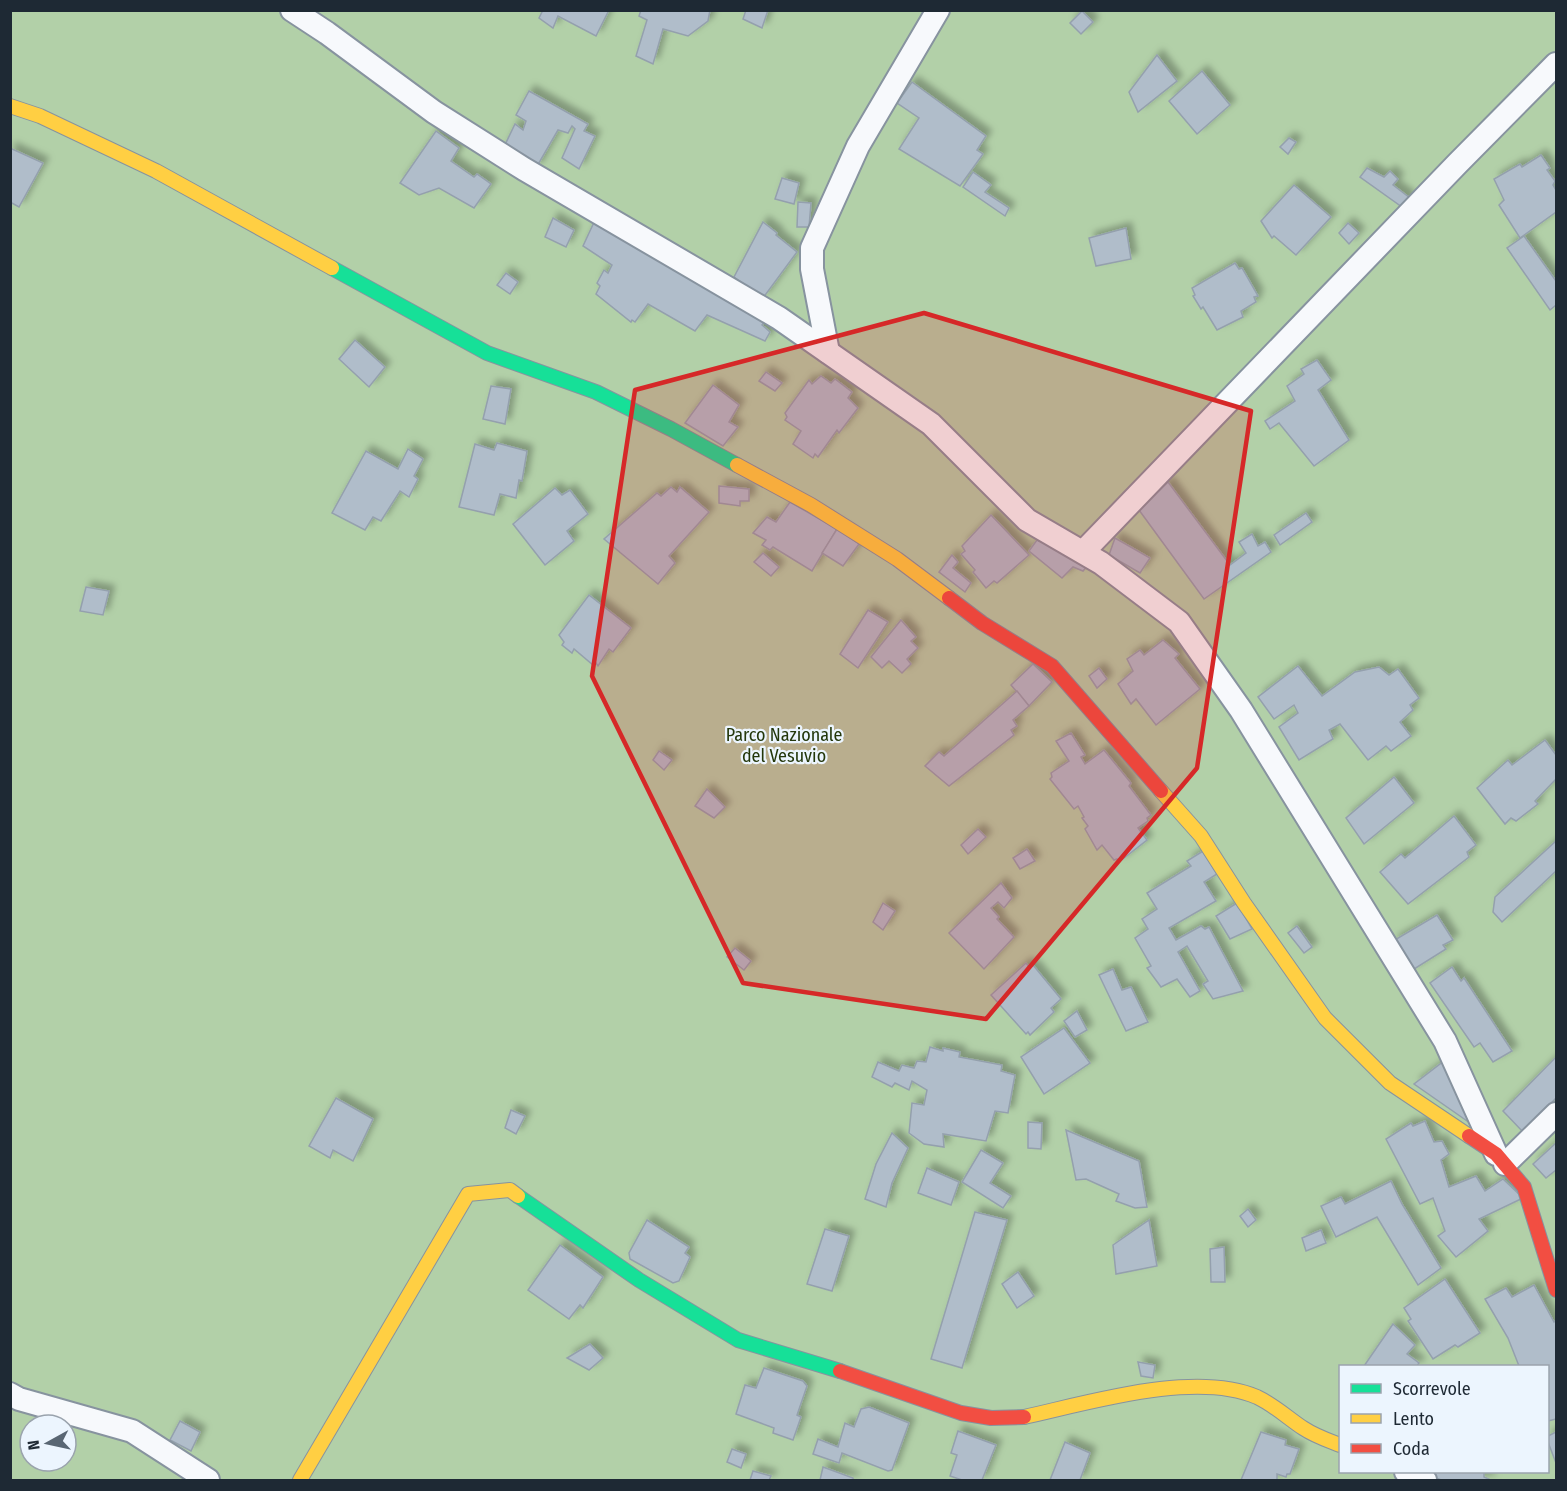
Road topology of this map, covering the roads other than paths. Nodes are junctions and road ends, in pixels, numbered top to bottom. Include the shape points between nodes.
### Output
1 (292, 10) edge
2 (938, 10) edge
3 (1557, 64) edge
4 (10, 106) edge
5 (828, 352) junction
6 (1083, 552) junction
7 (1557, 1114) edge
8 (1501, 1159) junction
9 (1557, 1290) edge
10 (10, 1394) edge
11 (1339, 1444) edge
12 (1408, 1473) edge
13 (208, 1480) edge
14 (300, 1480) edge
15 (1425, 1480) edge

1 - 5 street via 434,112 779,318
2 - 5 street via 858,146 812,248 812,269
3 - 6 street
4 - 8 street via 40,116 156,171 487,353 596,392 671,429 830,517 897,559 982,623 1052,666 1201,836 1325,1018 1390,1083
5 - 6 street via 931,424 1027,520
6 - 8 street via 1179,622 1241,710 1445,1041
7 - 8 street
8 - 9 street via 1524,1187
10 - 13 street via 132,1431
11 - 14 street via 1318,1437 1267,1402 1226,1389 1156,1391 1001,1420 961,1413 738,1340 639,1280 510,1190 468,1194
12 - 15 street

